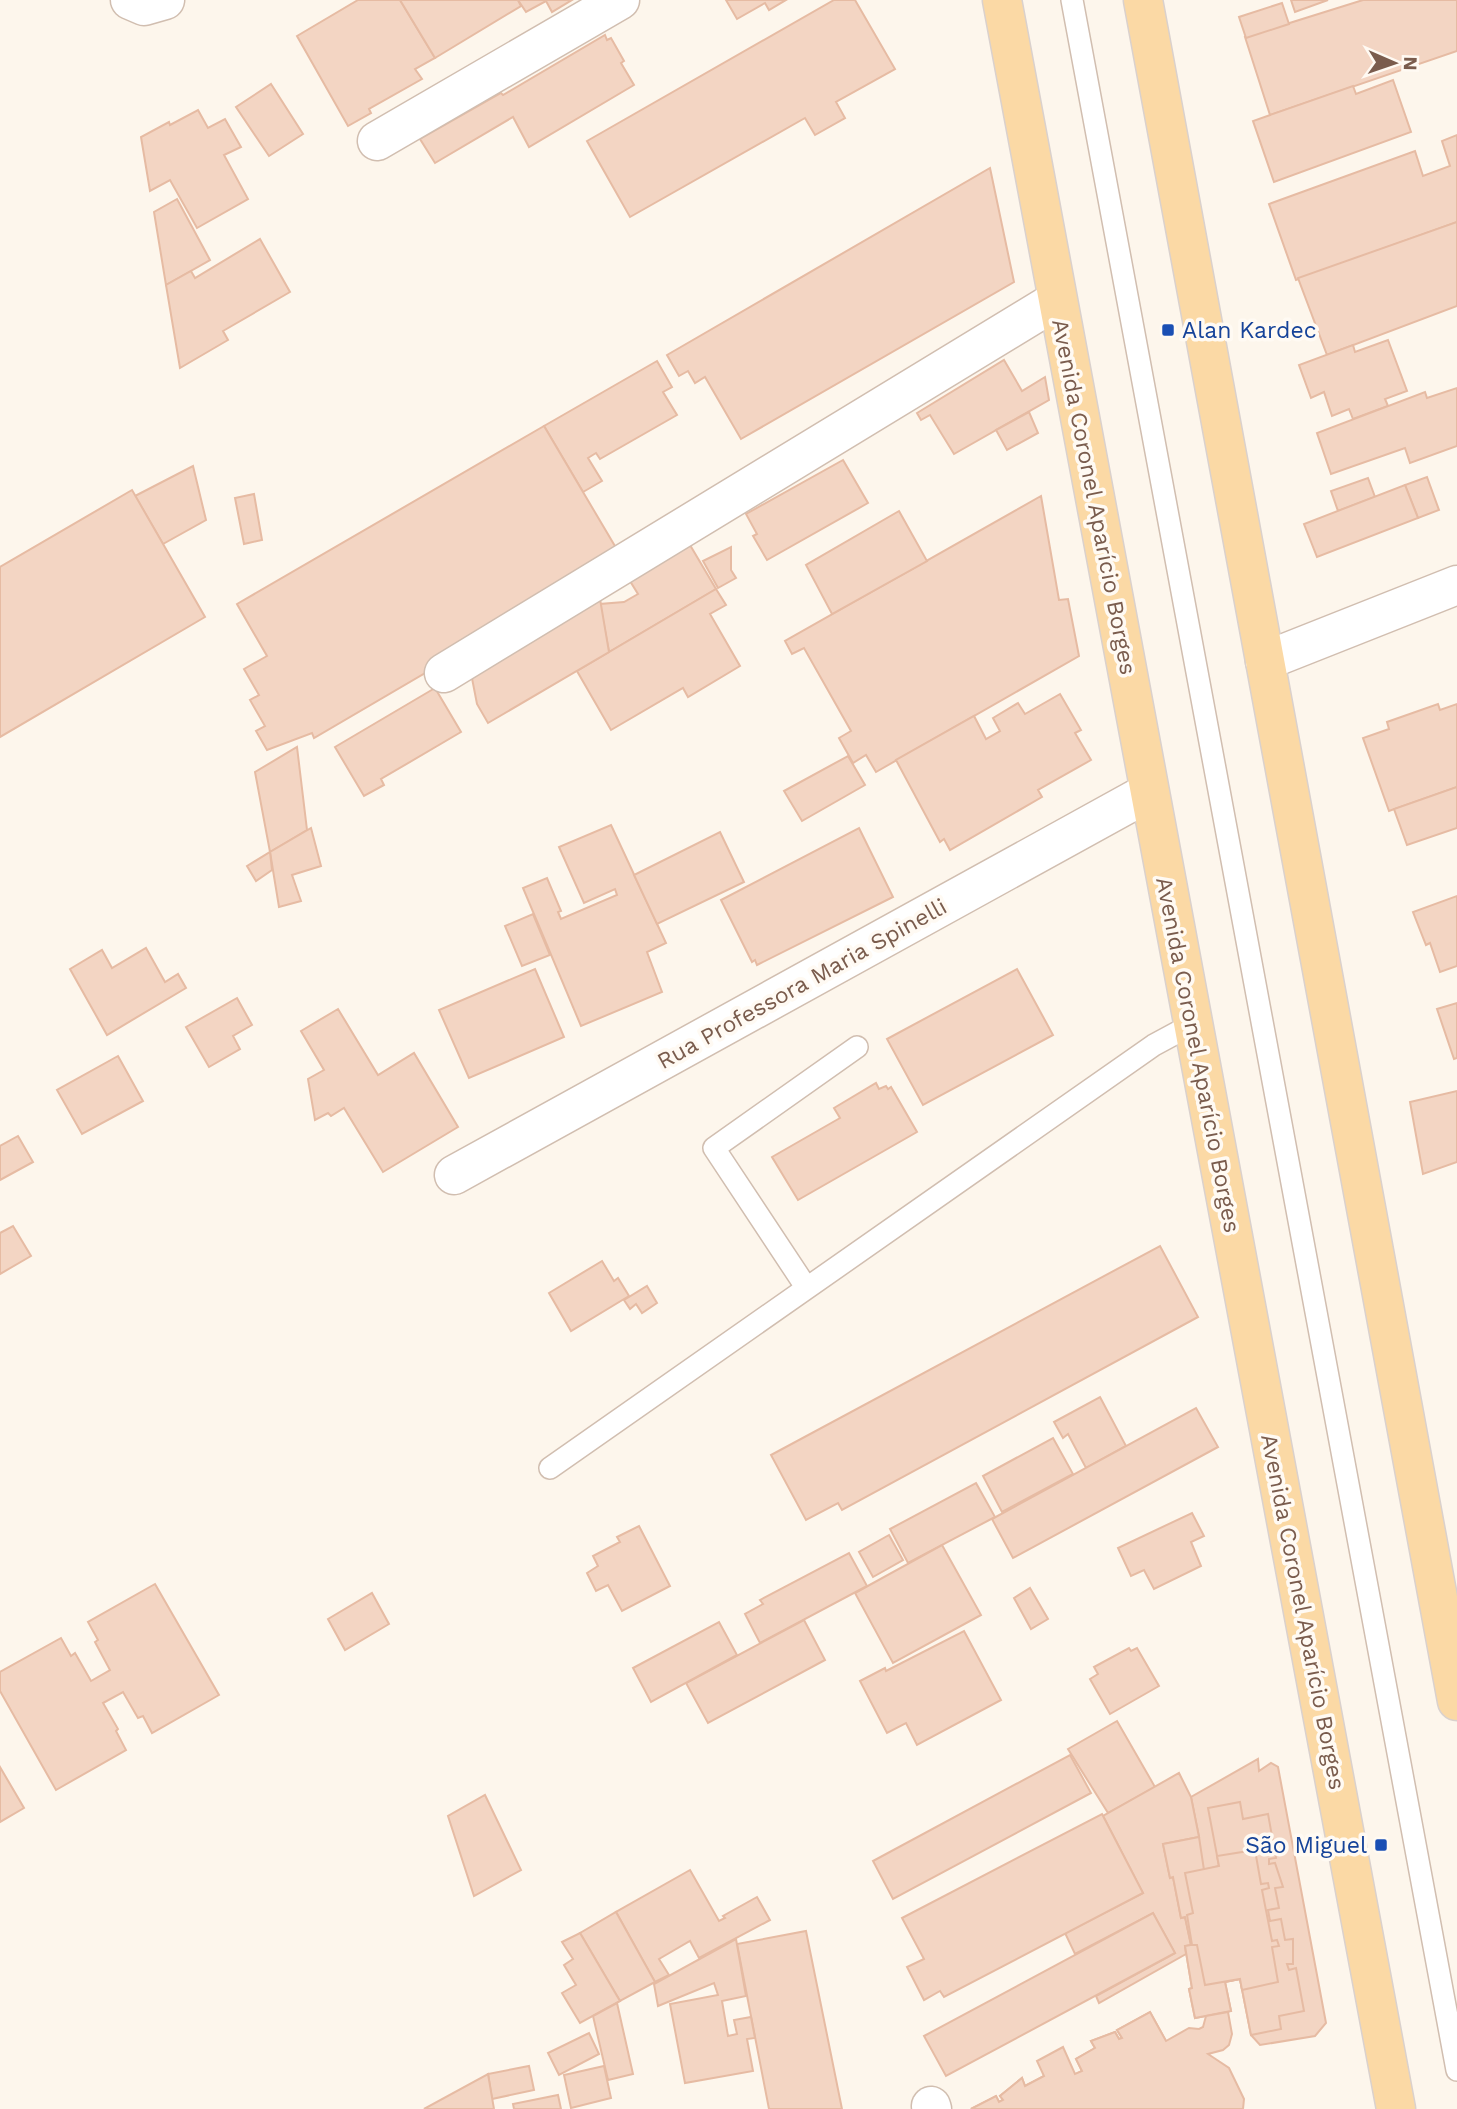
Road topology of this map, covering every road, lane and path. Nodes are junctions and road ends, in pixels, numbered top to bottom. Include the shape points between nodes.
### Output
1 (130, 0) edge
2 (165, 0) edge
3 (620, 0) edge
4 (1002, 0) edge
5 (1072, 0) edge
6 (1143, 0) edge
7 (377, 141) dead end
8 (1057, 300) junction
9 (1457, 585) edge
10 (1265, 661) junction
11 (444, 673) dead end
12 (1149, 792) junction
13 (1193, 1024) junction
14 (857, 1047) dead end
15 (454, 1175) dead end
16 (806, 1287) junction
17 (550, 1468) dead end
18 (1457, 1701) edge
19 (1457, 2070) edge
20 (1396, 2109) edge

1 - 2 street via 144,6
3 - 7 street
4 - 8 main road, Avenida Coronel Aparício Borges
5 - 19 lane
6 - 10 main road
8 - 11 street
8 - 12 main road, Avenida Coronel Aparício Borges
9 - 10 street
10 - 18 main road
12 - 13 main road, Avenida Coronel Aparício Borges
12 - 15 street, Rua Professora Maria Spinelli
13 - 16 lane via 1154,1045
13 - 20 main road, Avenida Coronel Aparício Borges
14 - 16 lane via 714,1148
16 - 17 lane

